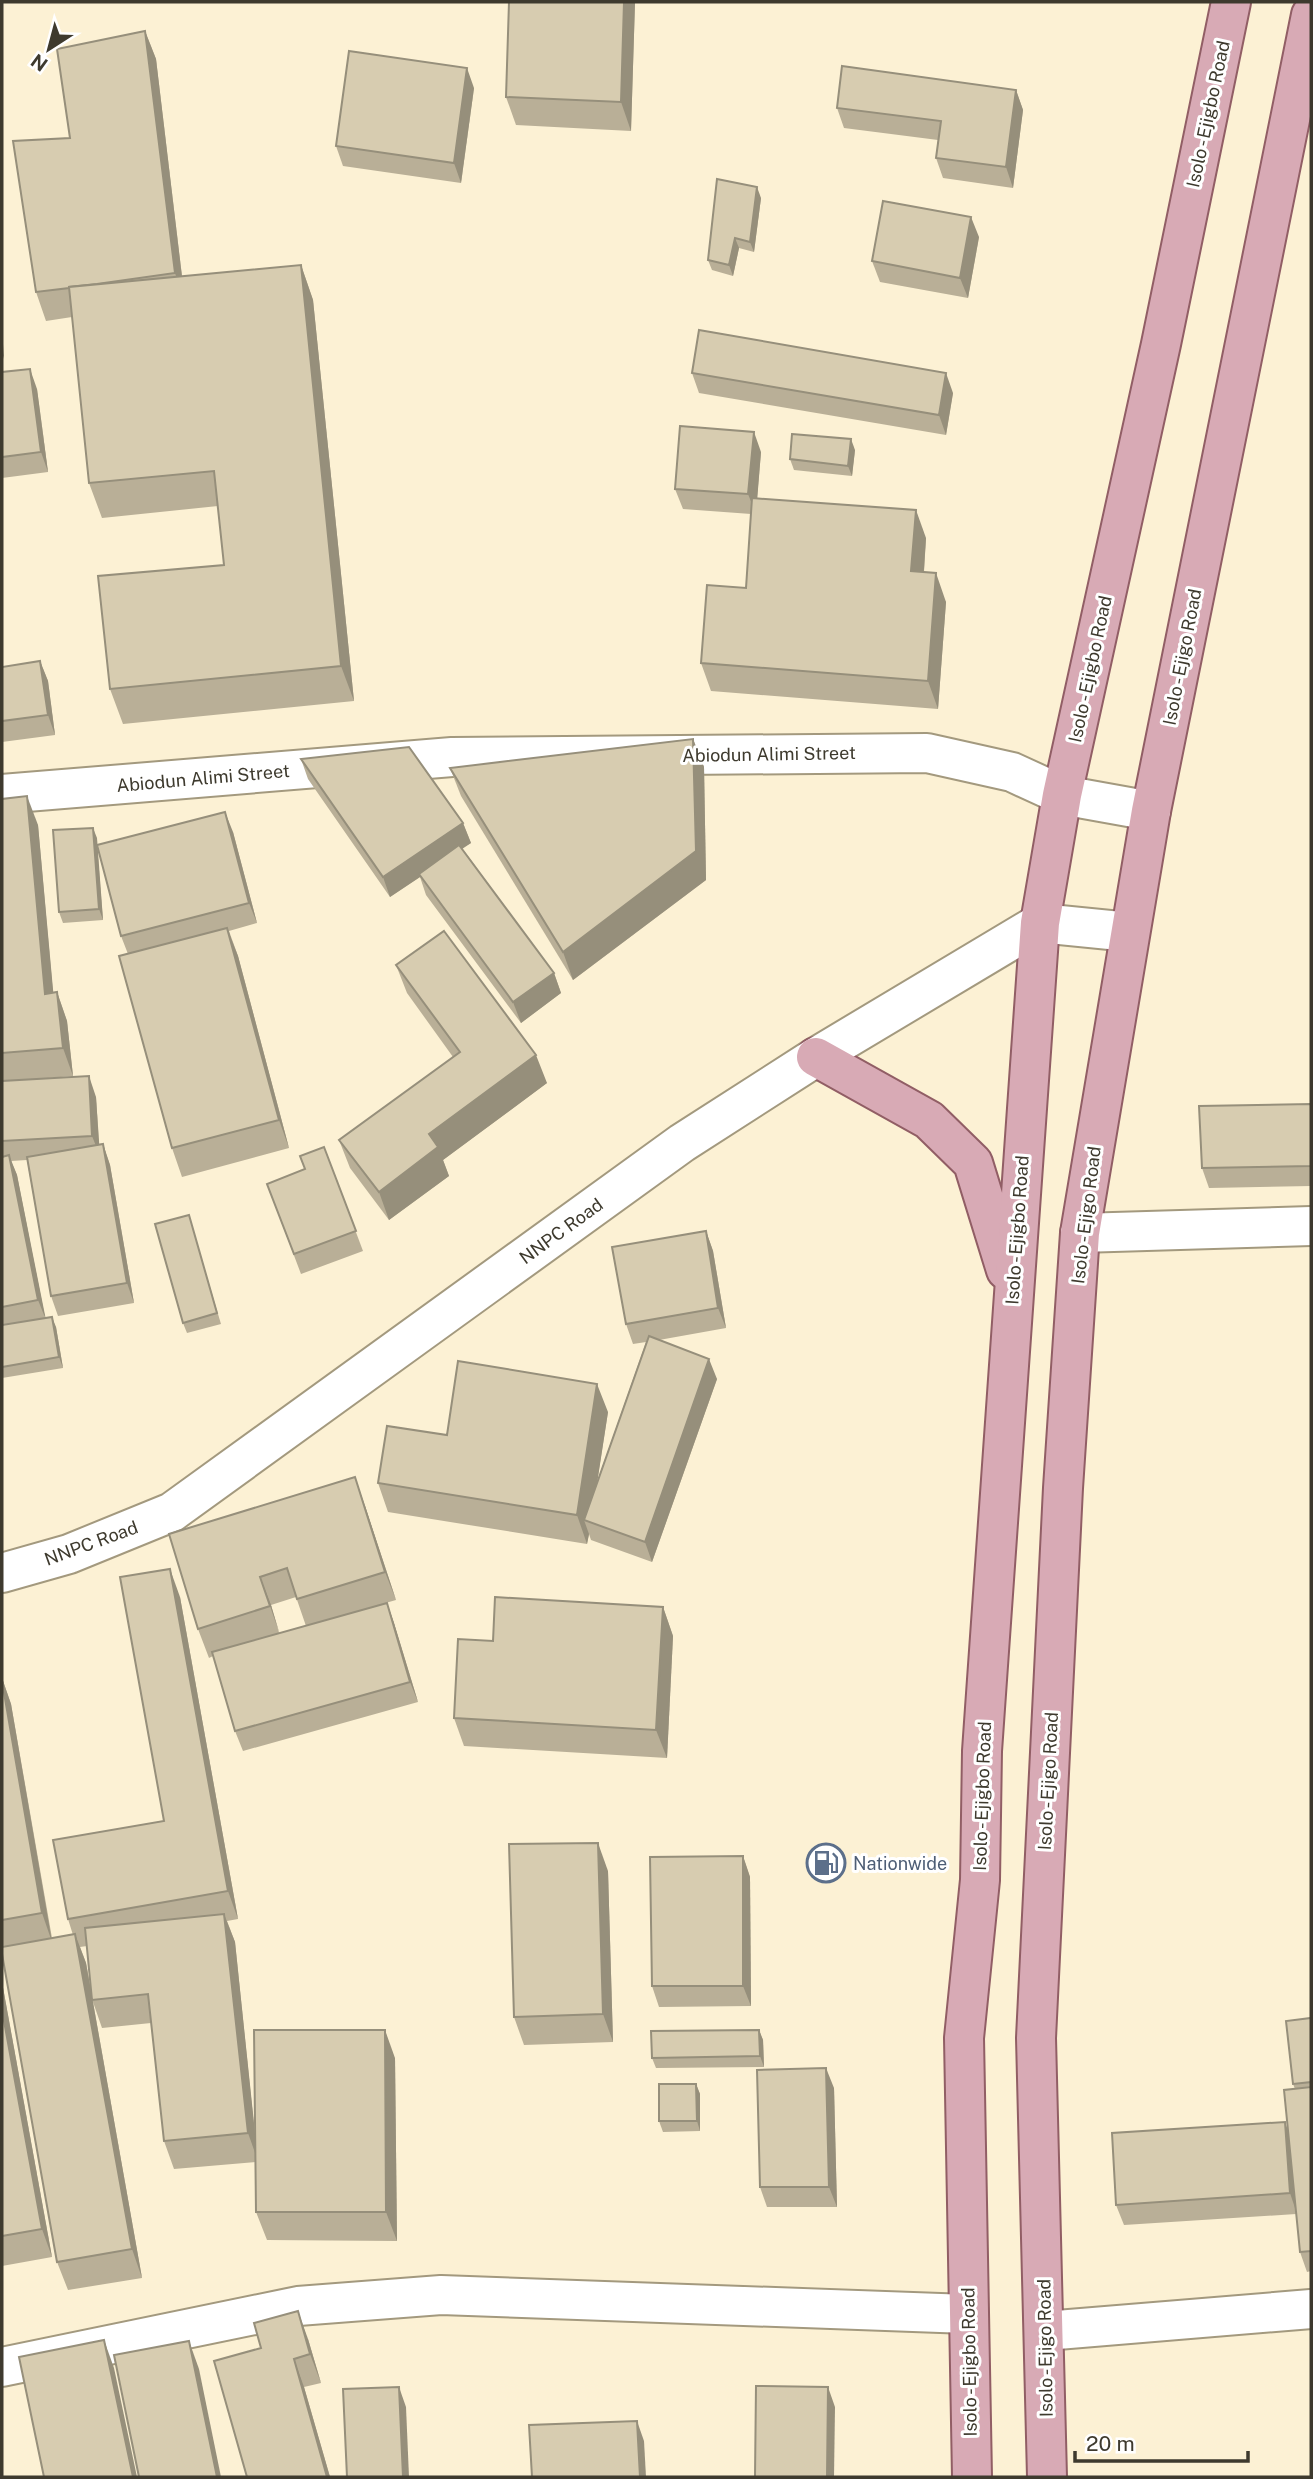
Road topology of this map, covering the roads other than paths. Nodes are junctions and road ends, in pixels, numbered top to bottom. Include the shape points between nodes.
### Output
1 (1231, 2) edge
2 (1311, 15) edge
3 (1307, 57) edge
4 (2, 794) edge
5 (1062, 795) junction
6 (1151, 811) junction
7 (1040, 923) junction
8 (1130, 932) junction
9 (816, 1057) junction
10 (1311, 1226) edge
11 (1080, 1233) junction
12 (1013, 1290) junction
13 (2, 1573) edge
14 (1311, 2309) edge
15 (968, 2314) junction
16 (1045, 2330) junction
17 (2, 2367) edge
18 (972, 2477) edge
19 (1047, 2477) edge

1 - 5 main road, Isolo - Ejigbo Road
2 - 3 main road, Isolo - Ejigo Road
3 - 6 main road, Isolo - Ejigo Road
4 - 5 street, Abiodun Alimi Street via 452,757 927,753 1012,772
5 - 6 street, Abiodun Alimi Street
5 - 7 main road, Isolo - Ejigbo Road
6 - 8 main road, Isolo - Ejigo Road
7 - 8 street
7 - 9 street, NNPC Road
7 - 12 main road, Isolo - Ejigbo Road
8 - 11 main road, Isolo - Ejigo Road
9 - 12 main road via 929,1120 973,1163
9 - 13 street, NNPC Road via 682,1143 172,1512 69,1554
10 - 11 street
11 - 16 main road, Isolo - Ejigo Road via 1035,2038
12 - 15 main road, Isolo - Ejigbo Road via 982,1751 979,1880 964,2038
14 - 16 street
15 - 17 street via 441,2295 298,2306
15 - 18 main road, Isolo - Ejigbo Road
16 - 19 main road, Isolo - Ejigo Road

